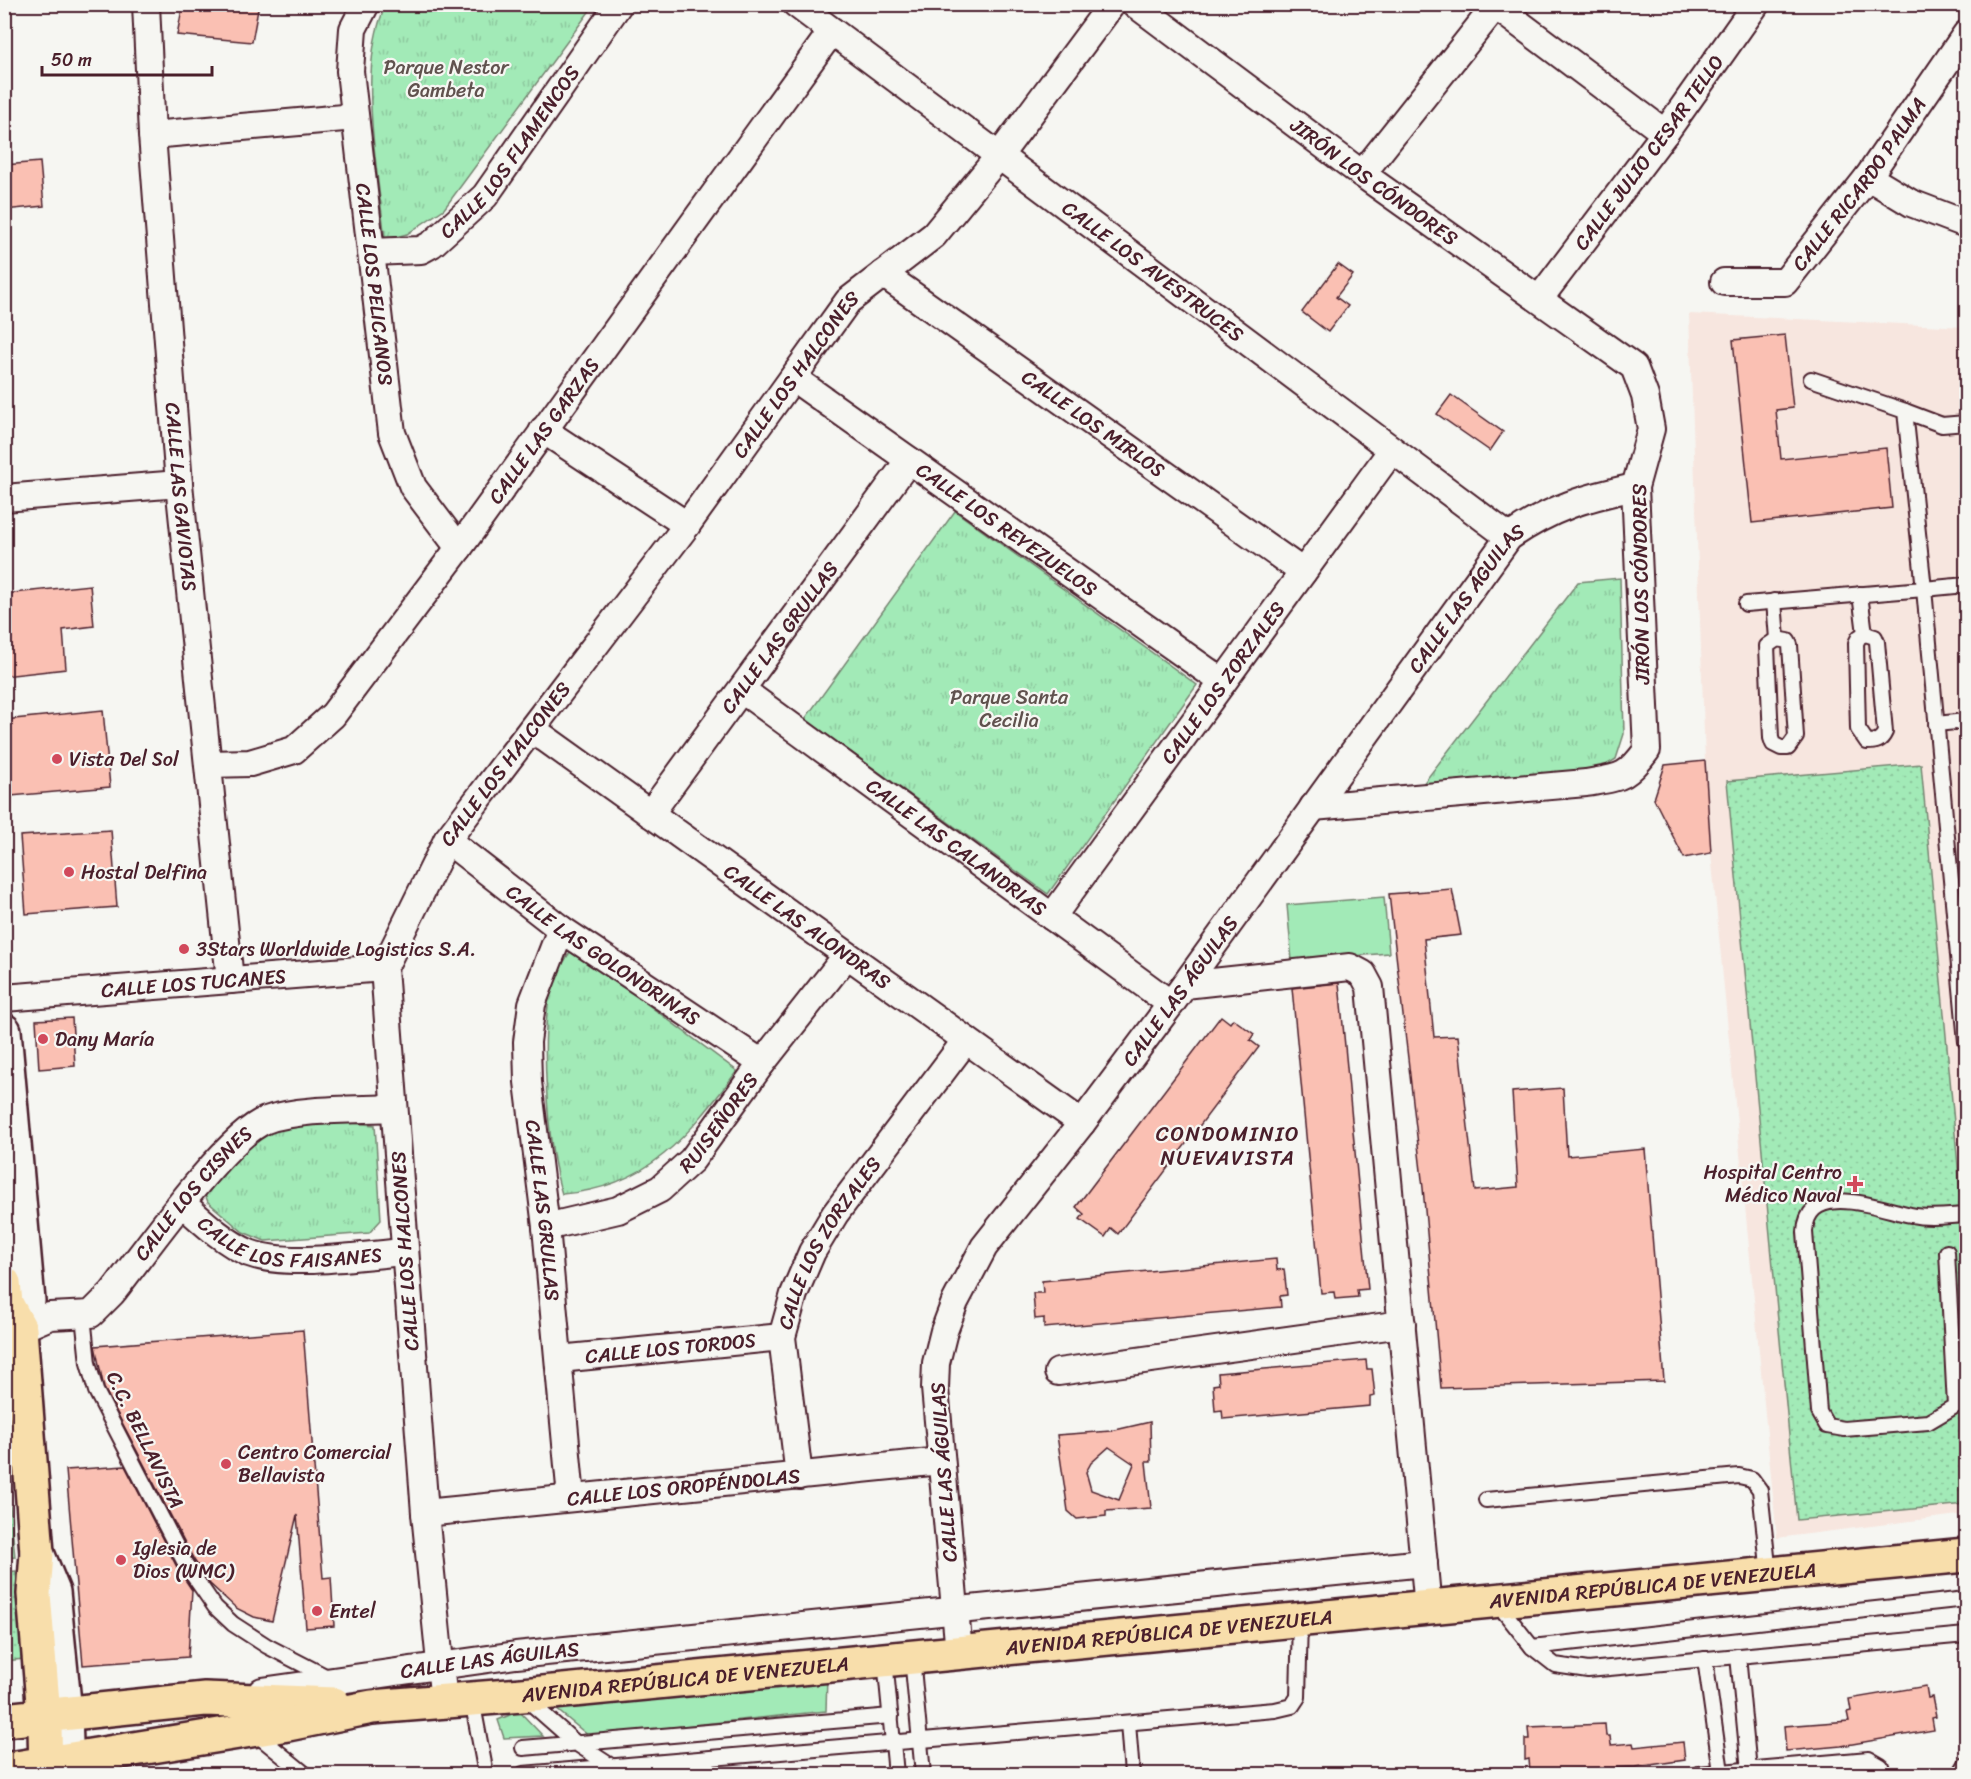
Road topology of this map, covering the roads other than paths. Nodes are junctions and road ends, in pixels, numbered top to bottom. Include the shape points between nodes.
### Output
1 (366, 4) edge
2 (619, 4) edge
3 (796, 4) edge
4 (1112, 4) edge
5 (1135, 4) edge
6 (1756, 4) edge
7 (1495, 5) edge
8 (148, 7) edge
9 (832, 31) junction
10 (1966, 34) edge
11 (356, 117) junction
12 (1665, 133) junction
13 (152, 135) junction
14 (999, 156) junction
15 (1362, 174) junction
16 (1868, 177) junction
17 (1966, 224) edge
18 (371, 252) junction
19 (883, 274) junction
20 (1724, 282) dead end
21 (1540, 298) junction
22 (793, 378) junction
23 (1811, 379) dead end
24 (1905, 411) junction
25 (1966, 423) edge
26 (543, 430) junction
27 (1392, 450) junction
28 (909, 460) junction
29 (179, 484) junction
30 (1635, 487) junction
31 (4, 498) edge
32 (687, 525) junction
33 (1509, 537) junction
34 (459, 548) junction
35 (1303, 572) junction
36 (1966, 585) edge
37 (1924, 589) junction
38 (1860, 594) junction
39 (1774, 601) junction
40 (1746, 603) dead end
41 (1866, 634) junction
42 (1778, 639) junction
43 (1223, 682) junction
44 (742, 690) junction
45 (1966, 721) edge
46 (1936, 724) junction
47 (532, 729) junction
48 (208, 764) junction
49 (1313, 807) junction
50 (650, 814) junction
51 (447, 840) junction
52 (1052, 917) junction
53 (561, 928) junction
54 (847, 955) junction
55 (384, 968) junction
56 (230, 980) junction
57 (1178, 994) junction
58 (4, 998) edge
59 (4, 1031) edge
60 (966, 1041) junction
61 (1966, 1042) edge
62 (762, 1063) junction
63 (394, 1108) junction
64 (1082, 1123) junction
65 (183, 1204) junction
66 (1966, 1215) edge
67 (546, 1227) junction
68 (405, 1252) junction
69 (1947, 1252) dead end
70 (4, 1284) edge
71 (83, 1316) junction
72 (1402, 1324) junction
73 (20, 1329) junction
74 (782, 1337) junction
75 (559, 1359) junction
76 (1058, 1372) dead end
77 (940, 1461) junction
78 (799, 1476) junction
79 (572, 1498) junction
80 (1486, 1500) dead end
81 (425, 1513) junction
82 (1966, 1555) edge
83 (1424, 1563) junction
84 (1769, 1575) junction
85 (1966, 1599) edge
86 (1496, 1602) junction
87 (1428, 1608) junction
88 (955, 1612) junction
89 (1300, 1620) junction
90 (1966, 1635) edge
91 (1532, 1647) junction
92 (959, 1653) junction
93 (1738, 1656) junction
94 (898, 1659) junction
95 (1705, 1659) junction
96 (441, 1664) junction
97 (334, 1680) junction
98 (522, 1695) junction
99 (205, 1699) junction
100 (458, 1701) junction
101 (372, 1707) junction
102 (54, 1714) junction
103 (891, 1716) junction
104 (4, 1720) edge
105 (1128, 1723) junction
106 (251, 1730) junction
107 (920, 1739) junction
108 (893, 1742) junction
109 (577, 1743) junction
110 (523, 1748) dead end
111 (4, 1762) edge
112 (1966, 1764) edge
113 (611, 1766) junction
114 (57, 1768) edge
115 (4, 1770) edge
116 (1749, 1770) junction
117 (1721, 1772) junction
118 (305, 1774) edge
119 (486, 1774) edge
120 (523, 1774) edge
121 (896, 1774) edge
122 (923, 1774) edge
123 (1132, 1774) edge
124 (1698, 1774) edge
125 (1883, 1774) edge
126 (1960, 1774) edge

1 - 11 street, CALLE LOS PELICANOS via 352,29 350,71
2 - 18 street, CALLE LOS FLAMENCOS via 484,196 421,250
3 - 9 street, CALLE LOS AVESTRUCES
4 - 14 street, CALLE LOS HALCONES
5 - 15 street, JIRÓN LOS CÓNDORES
6 - 12 street, CALLE JULIO CESAR TELLO
7 - 12 street
7 - 15 street
8 - 13 street, CALLE LAS GAVIOTAS
9 - 14 street, CALLE LOS AVESTRUCES
9 - 26 street, CALLE LAS GARZAS
10 - 16 street, CALLE RICARDO PALMA
11 - 13 street
11 - 18 street, CALLE LOS PELICANOS
12 - 21 street, CALLE JULIO CESAR TELLO
13 - 29 street, CALLE LAS GAVIOTAS
14 - 19 street, CALLE LOS HALCONES via 934,234
14 - 27 street, CALLE LOS AVESTRUCES
15 - 21 street, JIRÓN LOS CÓNDORES
16 - 17 street via 1911,203
16 - 20 street, CALLE RICARDO PALMA via 1785,282
18 - 34 street, CALLE LOS PELICANOS via 392,433 413,487
19 - 22 street, CALLE LOS HALCONES via 848,301
19 - 35 street, CALLE LOS MIRLOS
21 - 30 street, JIRÓN LOS CÓNDORES via 1634,367 1646,396 1651,429
22 - 28 street, CALLE LOS REYEZUELOS
22 - 32 street, CALLE LOS HALCONES
23 - 24 lane
24 - 25 lane via 1942,425
24 - 37 lane
26 - 32 street
26 - 34 street, CALLE LAS GARZAS
27 - 33 street, CALLE LOS AVESTRUCES
27 - 35 street, CALLE LOS ZORZALES
28 - 43 street, CALLE LOS REYEZUELOS
28 - 44 street, CALLE LAS GRULLAS
29 - 31 street
29 - 48 street, CALLE LAS GAVIOTAS
30 - 33 street, CALLE LAS ÁGUILAS via 1588,497 1542,514
30 - 49 street, JIRÓN LOS CÓNDORES via 1647,750 1636,765 1623,776 1586,783
32 - 47 street, CALLE LOS HALCONES
33 - 49 street, CALLE LAS ÁGUILAS
34 - 48 street, CALLE LAS GARZAS via 333,715 294,750 250,763
35 - 43 street, CALLE LOS ZORZALES
36 - 37 lane
37 - 38 lane
37 - 46 lane
38 - 39 lane
38 - 41 lane
39 - 40 lane
39 - 42 lane
41 - 41 lane via 1856,643 1858,729 1867,742 1875,742 1885,732 1877,642
42 - 42 lane via 1767,646 1771,738 1773,744 1788,748 1796,737 1790,645
43 - 52 street, CALLE LOS ZORZALES
44 - 50 street, CALLE LAS GRULLAS
44 - 52 street, CALLE LAS CALANDRIAS
45 - 46 lane
46 - 61 lane
47 - 50 street, CALLE LAS ALONDRAS
47 - 51 street, CALLE LOS HALCONES
48 - 56 street, CALLE LAS GAVIOTAS
49 - 57 street, CALLE LAS ÁGUILAS
50 - 54 street, CALLE LAS ALONDRAS
51 - 53 street, CALLE LAS GOLONDRINAS
51 - 55 street, CALLE LOS HALCONES
52 - 57 street, CALLE LAS CALANDRIAS
53 - 62 street, CALLE LAS GOLONDRINAS
53 - 67 street, CALLE LAS GRULLAS via 532,1004 527,1042 528,1082
54 - 60 street, CALLE LAS ALONDRAS
54 - 62 street, RUISEÑORES
55 - 56 street, CALLE LOS TUCANES
55 - 63 street, CALLE LOS HALCONES
56 - 58 street, CALLE LOS TUCANES
57 - 64 street, CALLE LAS ÁGUILAS
57 - 72 street via 1350,967 1362,974 1370,987
59 - 73 main road via 28,1301
60 - 64 street, CALLE LAS ALONDRAS
60 - 74 street, CALLE LOS ZORZALES via 835,1214 812,1252
62 - 67 street, RUISEÑORES via 692,1160 660,1189 618,1210
63 - 65 street, CALLE LOS CISNES via 286,1115 255,1125 231,1146
63 - 68 street, CALLE LOS HALCONES
64 - 77 street, CALLE LAS ÁGUILAS via 984,1247 944,1330 936,1379
65 - 68 street, CALLE LOS FAISANES via 229,1242 272,1258
65 - 71 street, CALLE LOS CISNES via 103,1303
66 - 69 lane via 1913,1216 1836,1201 1822,1203 1808,1216 1805,1232 1819,1412 1827,1426 1844,1429 1928,1422 1955,1406
67 - 75 street, CALLE LAS GRULLAS
68 - 81 street, CALLE LOS HALCONES
70 - 73 main road via 6,1303
71 - 73 street via 50,1316
71 - 97 lane, C.C. BELLAVISTA via 88,1363 96,1391 186,1565 215,1607 233,1624
72 - 76 street
72 - 83 street
73 - 102 main road via 37,1553 34,1594
74 - 75 street, CALLE LOS TORDOS
74 - 78 street, CALLE LOS ZORZALES
75 - 79 street, CALLE LAS GRULLAS
77 - 78 street, CALLE LOS OROPÉNDOLAS
77 - 88 street, CALLE LAS ÁGUILAS
78 - 79 street, CALLE LOS OROPÉNDOLAS
79 - 81 street, CALLE LOS OROPÉNDOLAS
80 - 84 lane via 1739,1476 1752,1479 1760,1490
81 - 96 street, CALLE LOS HALCONES
82 - 84 main road, AVENIDA REPÚBLICA DE VENEZUELA
83 - 87 street
83 - 88 street, CALLE LAS ÁGUILAS
84 - 86 main road, AVENIDA REPÚBLICA DE VENEZUELA
85 - 91 lane
86 - 87 main road, AVENIDA REPÚBLICA DE VENEZUELA
86 - 91 lane
87 - 89 main road, AVENIDA REPÚBLICA DE VENEZUELA
88 - 92 street, CALLE LAS ÁGUILAS
88 - 96 street, CALLE LAS ÁGUILAS
89 - 92 main road, AVENIDA REPÚBLICA DE VENEZUELA
89 - 105 lane via 1298,1697 1292,1706
90 - 93 lane
91 - 95 lane via 1555,1665 1588,1670
92 - 94 main road, AVENIDA REPÚBLICA DE VENEZUELA
93 - 95 lane
93 - 116 lane
94 - 98 main road, AVENIDA REPÚBLICA DE VENEZUELA
94 - 103 lane
94 - 107 lane
95 - 117 lane
96 - 97 street, CALLE LAS ÁGUILAS
96 - 100 street, CALLE LOS HALCONES
97 - 99 street, CALLE LAS ÁGUILAS
98 - 100 main road, AVENIDA REPÚBLICA DE VENEZUELA
98 - 109 lane
99 - 101 main road, AVENIDA REPÚBLICA DE VENEZUELA
99 - 102 main road, AVENIDA REPÚBLICA DE VENEZUELA
100 - 101 main road, AVENIDA REPÚBLICA DE VENEZUELA
100 - 119 lane
101 - 106 main road, AVENIDA REPÚBLICA DE VENEZUELA
102 - 104 main road, AVENIDA REPÚBLICA DE VENEZUELA
102 - 111 main road
102 - 114 main road
103 - 108 lane
103 - 109 lane
105 - 107 lane
105 - 123 lane
106 - 114 main road, AVENIDA REPÚBLICA DE VENEZUELA
106 - 118 lane
107 - 108 lane
107 - 122 lane
108 - 113 lane
108 - 121 lane
109 - 110 lane
109 - 113 lane
112 - 126 lane
113 - 120 lane
114 - 115 main road, AVENIDA REPÚBLICA DE VENEZUELA
116 - 117 lane
116 - 125 lane via 1869,1759 1881,1766
117 - 124 lane

